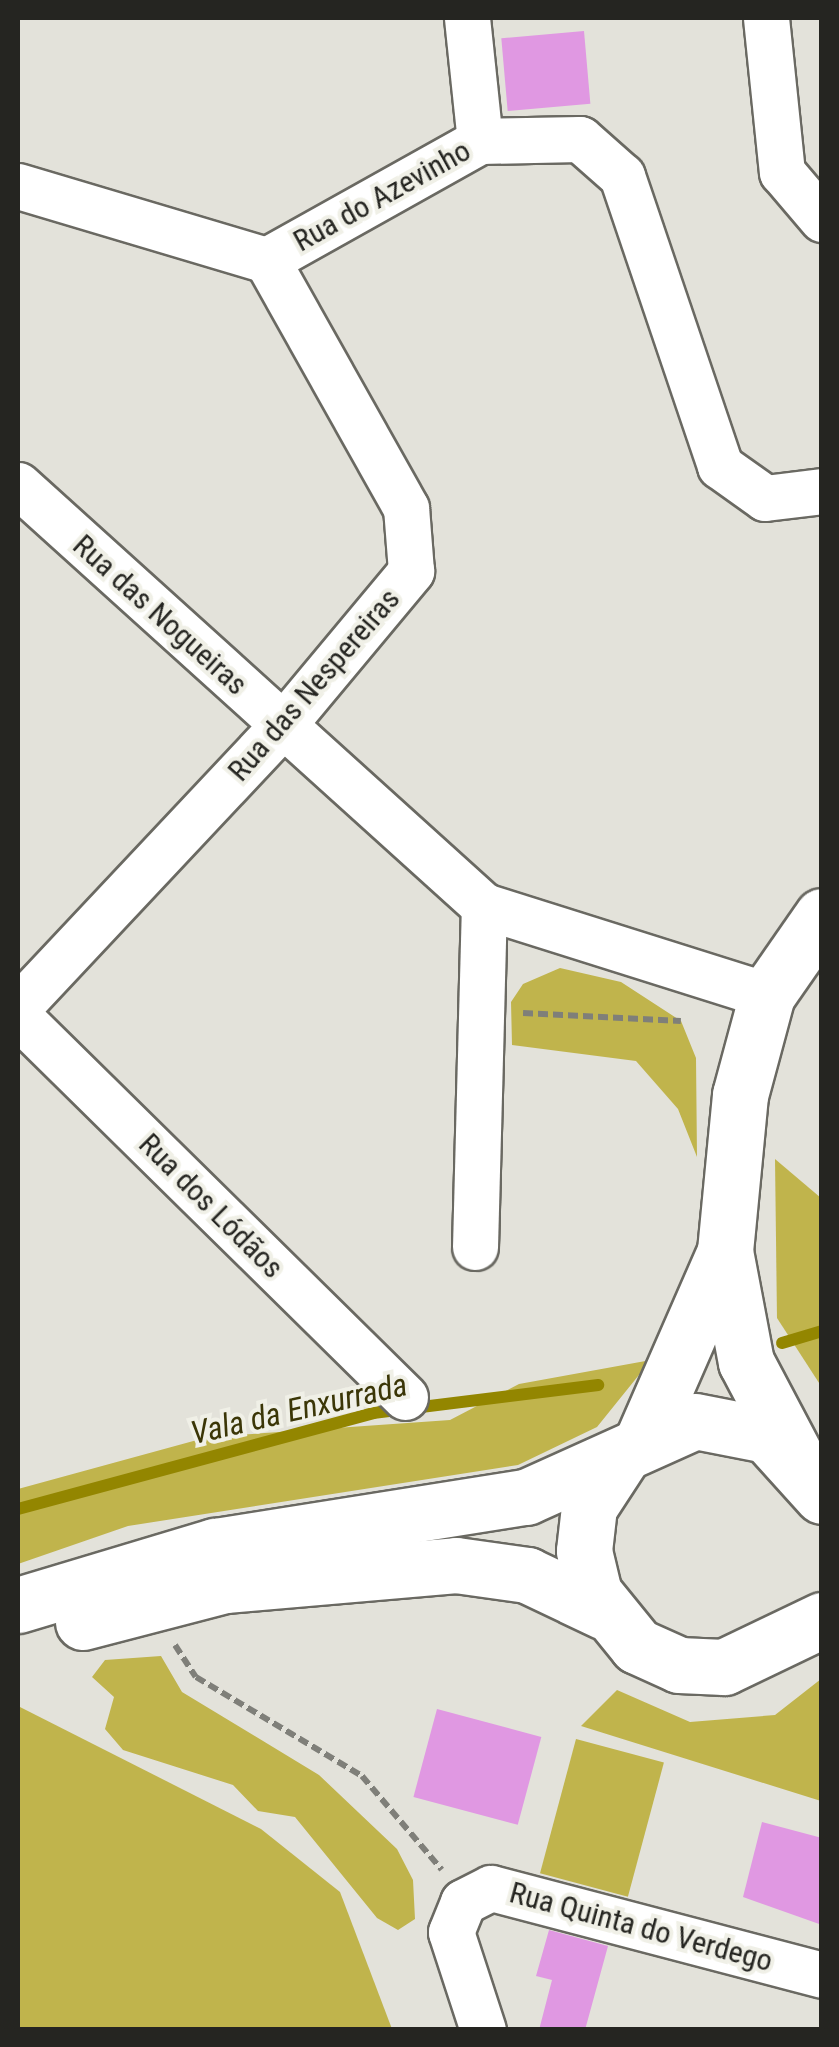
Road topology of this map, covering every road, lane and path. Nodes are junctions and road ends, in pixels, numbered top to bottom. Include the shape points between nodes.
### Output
1 (467, 18) edge
2 (766, 18) edge
3 (480, 142) junction
4 (18, 186) edge
5 (822, 219) edge
6 (267, 260) junction
7 (18, 485) edge
8 (822, 491) edge
9 (282, 726) junction
10 (484, 906) junction
11 (822, 916) edge
12 (767, 995) junction
13 (18, 1008) edge
14 (512, 1013) dead end
15 (18, 1016) edge
16 (681, 1020) dead end
17 (475, 1247) dead end
18 (725, 1251) junction
19 (404, 1397) dead end
20 (634, 1446) junction
21 (812, 1478) edge
22 (822, 1589) edge
23 (18, 1605) edge
24 (605, 1612) junction
25 (804, 1630) edge
26 (174, 1639) dead end
27 (18, 1641) edge
28 (463, 1902) junction
29 (822, 1975) edge
30 (483, 2030) edge

1 - 3 street
2 - 5 street via 782,172
3 - 6 street, Rua do Azevinho
3 - 8 street, Rua do Azevinho via 580,138 613,160 720,466 766,498
4 - 6 street, Rua do Azevinho
6 - 9 street, Rua das Nespereiras via 406,508 414,547 400,592
7 - 9 street, Rua das Nogueiras
9 - 10 street, Rua das Nogueiras
9 - 13 street, Rua das Nespereiras
10 - 12 street, Rua das Nogueiras
10 - 17 street
11 - 12 main road
12 - 18 main road via 740,1094
14 - 16 path
15 - 19 street, Rua dos Lódãos
18 - 20 main road
18 - 21 main road via 746,1362
20 - 21 main road via 677,1424 732,1422
20 - 23 main road via 526,1497 214,1546
20 - 24 main road via 598,1487 585,1529 588,1572
22 - 25 main road
24 - 25 main road via 636,1646 678,1665 724,1667
24 - 27 main road via 506,1570 376,1568 225,1585
26 - 28 path via 185,1668 362,1776
28 - 29 street, Rua Quinta do Verdego via 507,1890
28 - 30 street via 451,1932

